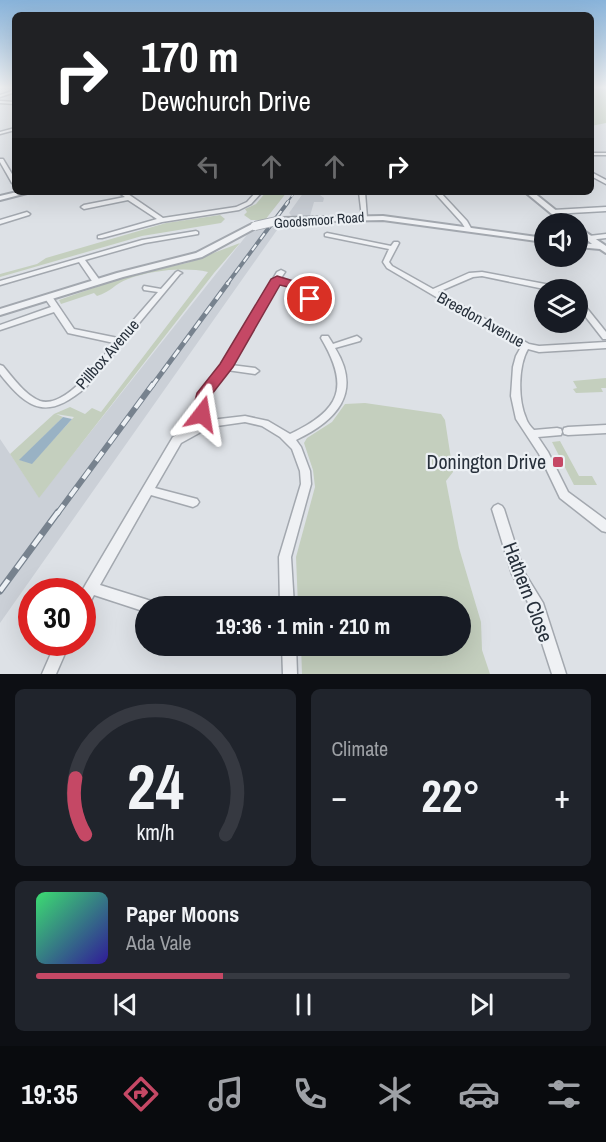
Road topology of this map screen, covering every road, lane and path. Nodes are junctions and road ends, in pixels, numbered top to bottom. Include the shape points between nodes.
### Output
1 (1, 160) edge
2 (9, 173) junction
3 (0, 175) edge
4 (12, 177) edge
5 (124, 195) edge
6 (256, 195) edge
7 (362, 195) edge
8 (440, 195) edge
9 (533, 195) edge
10 (128, 198) junction
11 (84, 207) dead end
12 (606, 209) edge
13 (553, 212) joint
14 (27, 214) dead end
15 (365, 216) junction
16 (162, 220) junction
17 (0, 222) edge
18 (469, 230) junction
19 (196, 233) dead end
20 (327, 235) dead end
21 (606, 236) edge
22 (100, 237) dead end
23 (589, 238) joint
24 (534, 239) edge
25 (588, 247) edge
26 (604, 249) edge
27 (81, 260) junction
28 (178, 273) dead end
29 (97, 282) junction
30 (534, 284) edge
31 (4, 285) edge
32 (147, 288) dead end
33 (162, 291) junction
34 (432, 292) junction
35 (48, 297) junction
36 (310, 299) dead end
37 (54, 309) junction
38 (0, 312) edge
39 (588, 315) edge
40 (0, 328) edge
41 (606, 337) edge
42 (324, 338) dead end
43 (357, 339) dead end
44 (119, 341) junction
45 (606, 345) edge
46 (526, 346) junction
47 (331, 347) junction
48 (225, 367) junction
49 (0, 368) edge
50 (255, 371) dead end
51 (208, 424) junction
52 (606, 429) edge
53 (532, 434) junction
54 (290, 439) junction
55 (147, 490) junction
56 (193, 502) dead end
57 (498, 509) dead end
58 (606, 527) edge
59 (96, 579) edge
60 (96, 590) edge
61 (287, 596) edge
62 (135, 602) edge
63 (57, 656) edge
64 (289, 656) edge
65 (49, 674) edge
66 (290, 674) edge
67 (559, 674) edge

1 - 2 street
2 - 3 street
2 - 4 street
5 - 10 street
6 - 16 street via 237,209
7 - 15 street
8 - 18 street
9 - 13 street
10 - 11 street
10 - 16 street
12 - 13 street
14 - 17 street
15 - 18 street, Goodsmoor Road
15 - 29 street, Goodsmoor Road, bridge via 281,220 255,226 198,255
16 - 22 street
18 - 24 street, Goodsmoor Road
19 - 27 street via 144,241
20 - 34 street, Breedon Avenue via 395,246 386,262 389,267
21 - 23 street
23 - 26 street
25 - 26 street
27 - 29 street
27 - 31 street
28 - 33 street, Pillbox Avenue
29 - 35 street, Goodsmoor Road
30 - 34 street via 482,274
32 - 33 street
33 - 44 street, Pillbox Avenue
34 - 46 street, Breedon Avenue
35 - 37 street
35 - 38 street, Goodsmoor Road
36 - 48 street via 279,276
37 - 40 street
37 - 44 street via 71,331
39 - 41 street
42 - 47 street
43 - 47 street
44 - 49 street, Pillbox Avenue via 76,392 47,404 23,397
45 - 46 street, Breedon Avenue via 539,349
46 - 53 street via 520,356 516,396 521,419
47 - 54 street via 342,374 343,390 337,404 327,418
48 - 50 street
48 - 51 street via 202,399 201,408
51 - 54 street via 227,419 257,421
51 - 55 street via 177,440
52 - 53 street
53 - 58 street via 564,495
54 - 61 street via 300,456 306,484 285,557
55 - 56 street
55 - 59 street
57 - 67 street, Hathern Close via 518,574 536,603
60 - 62 street
63 - 65 street
64 - 66 street

